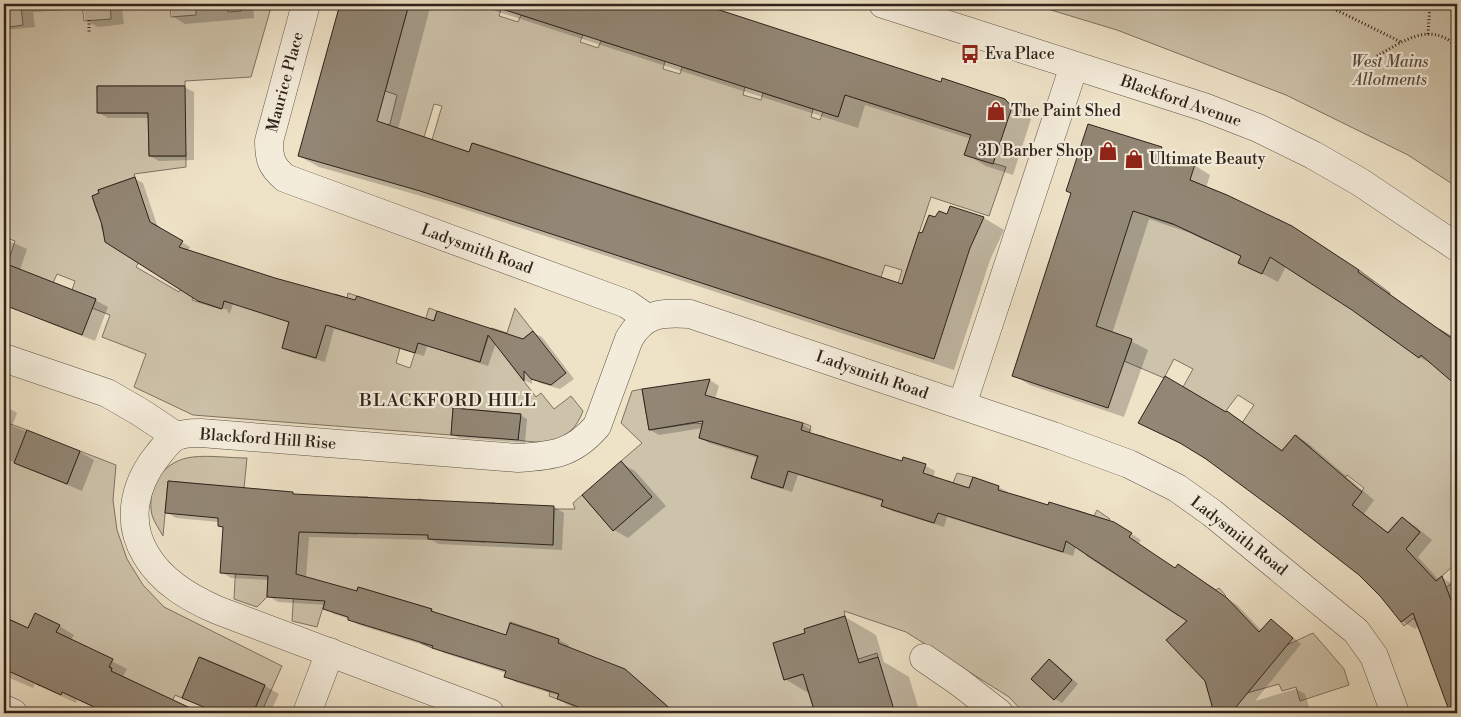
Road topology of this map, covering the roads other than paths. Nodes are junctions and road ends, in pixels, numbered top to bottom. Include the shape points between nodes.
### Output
1 (306, 4) edge
2 (883, 4) edge
3 (1074, 66) junction
4 (271, 160) joint
5 (1457, 248) edge
6 (646, 318) junction
7 (4, 358) edge
8 (962, 405) junction
9 (176, 436) junction
10 (330, 652) junction
11 (924, 658) dead end
12 (4, 709) edge
13 (13, 713) edge
14 (307, 713) edge
15 (490, 713) edge
16 (998, 713) edge
17 (1395, 713) edge

1 - 4 street, Maurice Place via 269,141
2 - 3 street, Blackford Avenue
3 - 5 street, Blackford Avenue via 1204,107 1290,143 1360,182
3 - 8 street
4 - 6 street, Ladysmith Road via 285,178 627,304
6 - 8 street, Ladysmith Road via 661,314 690,314
6 - 9 street, Blackford Hill Rise via 629,339 597,426 588,437 566,451 518,458 210,432
7 - 9 street via 106,393
8 - 17 street, Ladysmith Road via 1129,464 1194,500 1356,631 1374,656
9 - 10 street, Blackford Hill Rise via 142,476 136,496 139,541 150,562 168,582 200,603
10 - 14 street
10 - 15 street, Blackford Hill Rise
11 - 16 street
12 - 13 street

